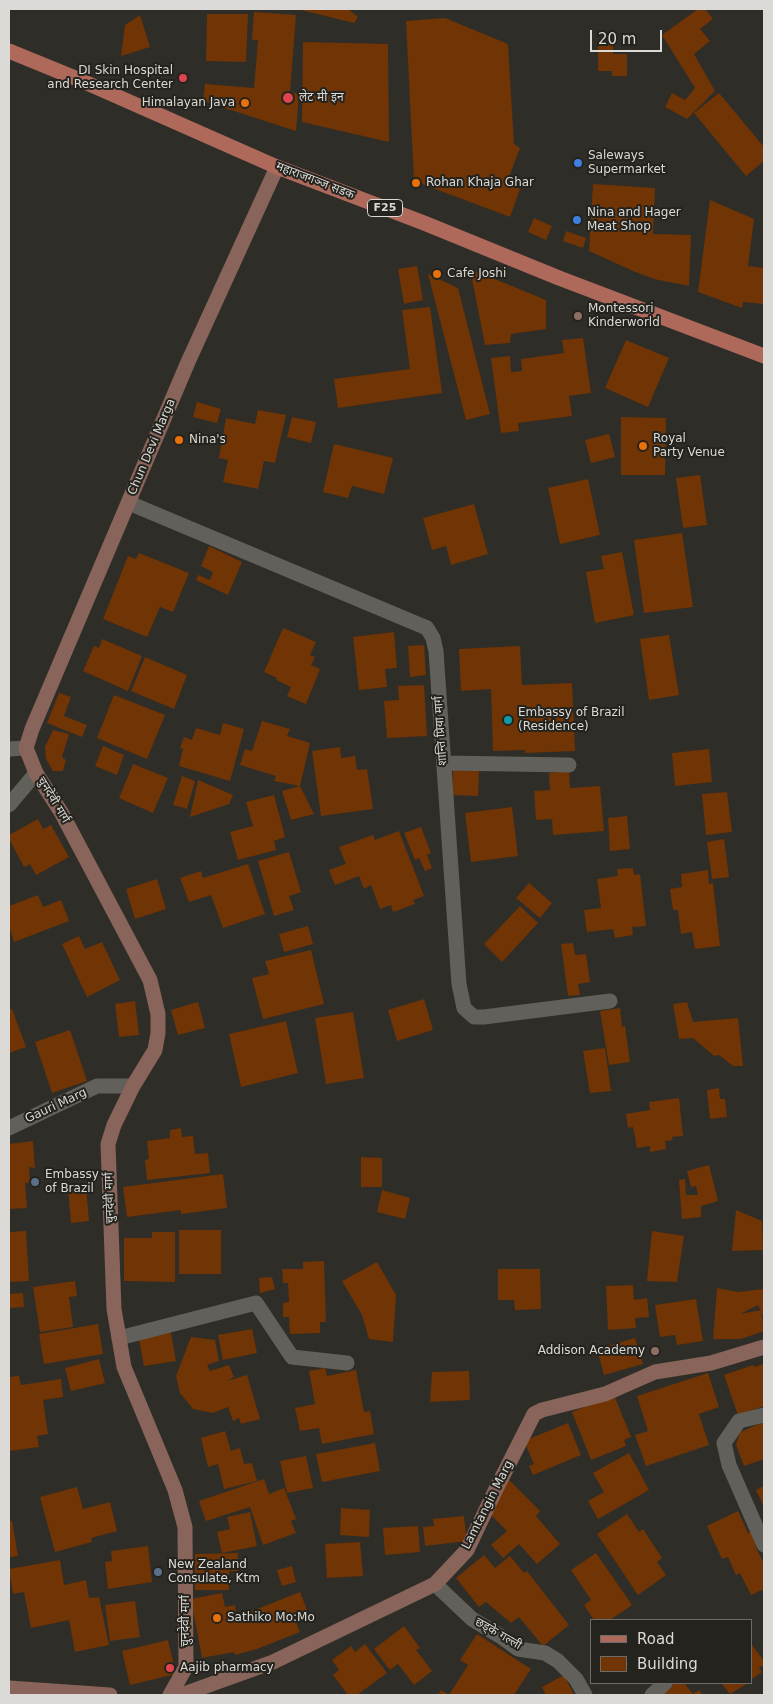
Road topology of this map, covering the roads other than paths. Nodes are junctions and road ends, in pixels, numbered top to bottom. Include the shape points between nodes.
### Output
1 (9, 51) edge
2 (277, 167) junction
3 (764, 356) edge
4 (129, 503) junction
5 (26, 748) junction
6 (9, 749) edge
7 (444, 763) junction
8 (568, 765) dead end
9 (36, 773) junction
10 (9, 805) edge
11 (610, 1001) dead end
12 (134, 1086) junction
13 (9, 1128) edge
14 (119, 1338) junction
15 (764, 1348) edge
16 (347, 1363) dead end
17 (764, 1415) edge
18 (764, 1545) edge
19 (435, 1584) junction
20 (664, 1684) edge
21 (9, 1688) edge
22 (110, 1695) edge
23 (170, 1695) edge
24 (181, 1695) edge
25 (585, 1695) edge
26 (652, 1695) edge

1 - 2 main road, महाराजगञ्ज सडक / F25
2 - 3 main road, महाराजगञ्ज सडक / F25
2 - 4 street, Chun Devi Marga via 188,362
4 - 5 street, Chun Devi Marga
4 - 7 street, शान्ति प्रिया मार्ग via 427,628 436,650
5 - 6 street
5 - 9 street, चुनदेवी मार्ग
7 - 8 street
7 - 11 street, शान्ति प्रिया मार्ग via 459,984 464,1008 474,1017 484,1017
9 - 10 street
9 - 12 street, चुनदेवी मार्ग via 61,812 150,980 158,1014 158,1033 155,1050
12 - 13 street, Gauri Marg via 97,1086
12 - 14 street, चुनदेवी मार्ग via 108,1144 114,1309
14 - 16 street via 256,1304 292,1358
14 - 23 street, चुनदेवी मार्ग via 124,1367 175,1490 185,1527 186,1667
15 - 19 street, Lamtangin Marg via 711,1363 655,1372 605,1394 534,1414 467,1550
17 - 18 street via 739,1421 724,1443 729,1465
19 - 24 street, Lamtangin Marg via 273,1662
19 - 25 street, छड्के गल्ली via 472,1619 518,1649 545,1653 558,1661 576,1679
20 - 26 street
21 - 22 street

